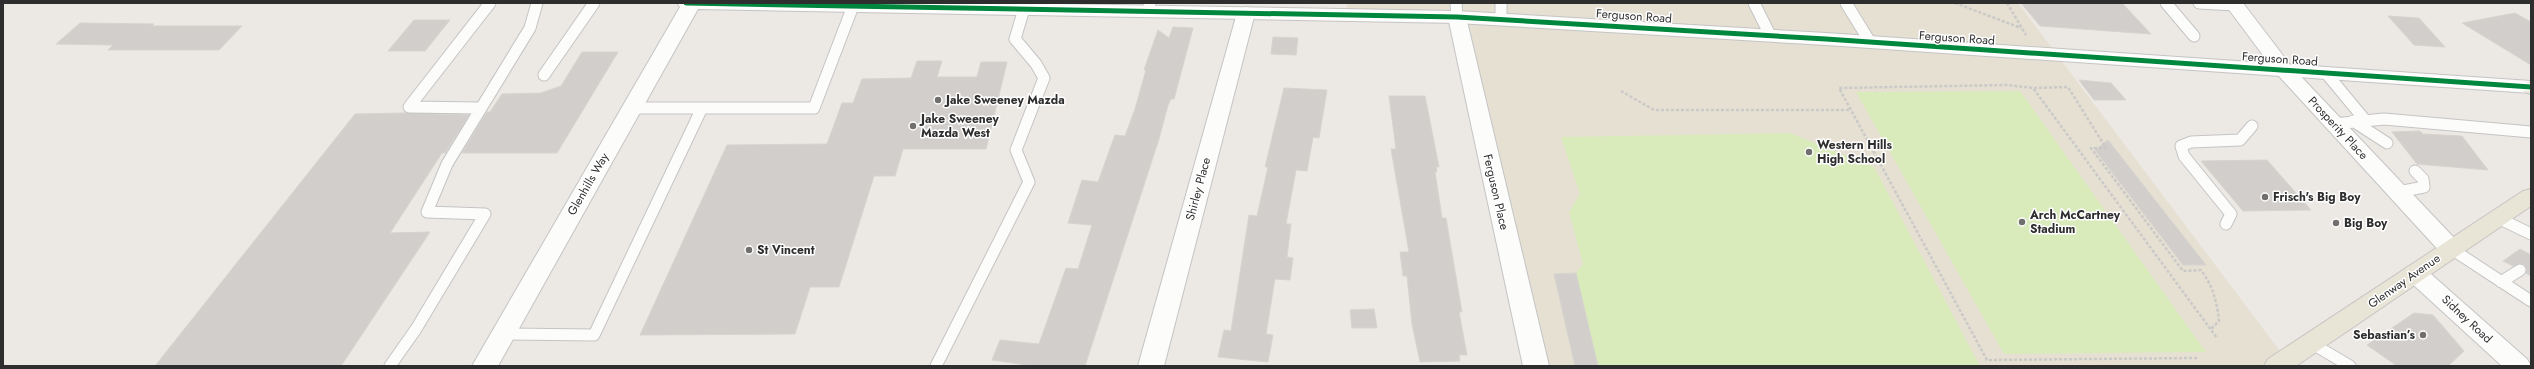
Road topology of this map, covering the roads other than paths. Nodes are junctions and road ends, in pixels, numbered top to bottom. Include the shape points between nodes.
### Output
1 (490, 3) edge
2 (537, 3) edge
3 (594, 3) edge
4 (686, 3) edge
5 (692, 3) edge
6 (1754, 3) edge
7 (1846, 3) edge
8 (2166, 3) edge
9 (2199, 3) edge
10 (2234, 4) edge
11 (889, 5) edge
12 (852, 6) junction
13 (1149, 7) edge
14 (1024, 9) junction
15 (1456, 10) edge
16 (1501, 11) edge
17 (1246, 13) junction
18 (1770, 35) junction
19 (2194, 36) dead end
20 (1870, 42) junction
21 (2284, 70) junction
22 (2326, 72) junction
23 (544, 75) dead end
24 (2531, 87) edge
25 (480, 108) junction
26 (631, 108) junction
27 (702, 108) junction
28 (2365, 120) junction
29 (2344, 123) junction
30 (2252, 126) dead end
31 (2531, 132) edge
32 (2387, 143) dead end
33 (2415, 171) dead end
34 (2398, 192) junction
35 (2531, 196) edge
36 (2498, 218) junction
37 (2226, 224) dead end
38 (2531, 234) edge
39 (2450, 248) junction
40 (2520, 270) dead end
41 (2415, 273) junction
42 (2502, 282) junction
43 (2531, 301) edge
44 (503, 334) junction
45 (2311, 343) junction
46 (390, 366) edge
47 (485, 366) edge
48 (936, 366) edge
49 (1151, 366) edge
50 (1536, 366) edge
51 (2277, 366) edge
52 (2350, 366) edge
53 (2518, 366) edge

1 - 25 lane via 409,107
2 - 25 lane via 530,28
3 - 23 lane
4 - 5 street, Ferguson Road
5 - 12 street, Ferguson Road
5 - 26 street, Glenhills Way
6 - 18 lane
7 - 20 lane
8 - 19 lane
9 - 10 lane
10 - 21 street, Prosperity Place
11 - 12 street, Ferguson Road
11 - 14 street, Ferguson Road
12 - 27 lane via 814,108
13 - 14 street, Ferguson Road
13 - 17 street, Ferguson Road
14 - 48 lane via 1015,39 1044,78 1016,150 1029,182
15 - 16 street, Ferguson Road
15 - 17 street, Ferguson Road
15 - 50 street, Ferguson Place
16 - 18 street, Ferguson Road
17 - 49 street, Shirley Place
18 - 20 street, Ferguson Road
20 - 21 street, Ferguson Road
21 - 22 street, Ferguson Road
21 - 29 street, Prosperity Place
22 - 24 street, Ferguson Road
22 - 28 lane
25 - 46 lane via 447,164 427,212 485,214 416,329
26 - 27 lane
26 - 44 street, Glenhills Way
27 - 44 lane via 594,335
28 - 29 lane
28 - 31 lane
29 - 32 lane
29 - 34 street, Prosperity Place
30 - 37 lane via 2240,140 2191,142 2181,146 2184,156 2230,214
33 - 34 lane via 2424,180 2424,187
34 - 39 street, Prosperity Place
35 - 36 main road, Glenway Avenue
36 - 38 lane
36 - 39 main road, Glenway Avenue
39 - 41 main road, Glenway Avenue
39 - 42 lane
40 - 42 lane
41 - 45 main road, Glenway Avenue
41 - 53 street, Sidney Road
42 - 43 lane
44 - 47 street, Glenhills Way
45 - 51 main road, Glenway Avenue
45 - 52 lane

